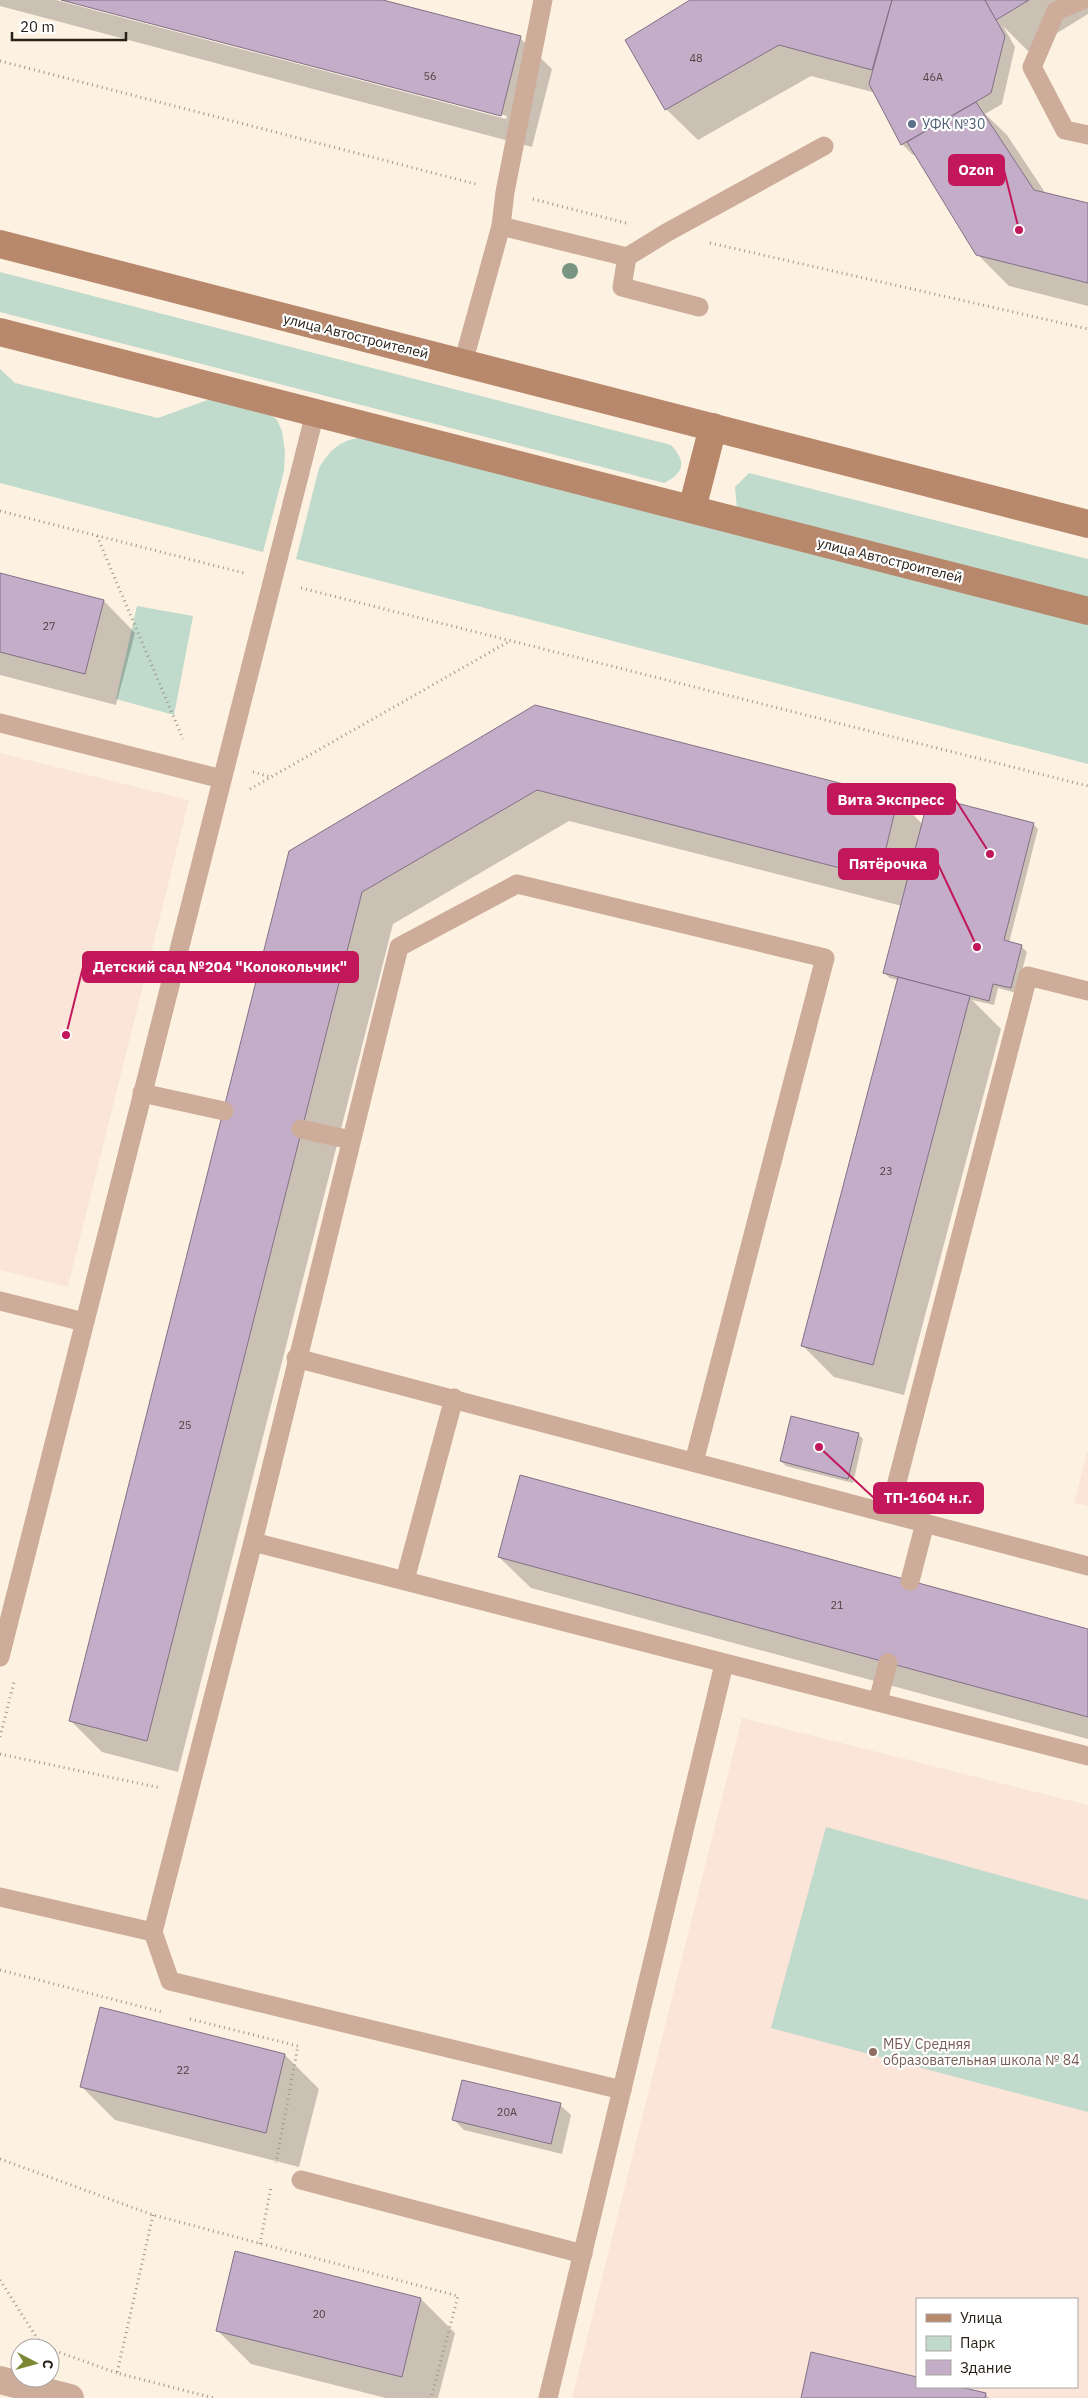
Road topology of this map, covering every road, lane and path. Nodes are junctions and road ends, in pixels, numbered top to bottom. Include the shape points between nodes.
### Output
1 (544, 0) edge
2 (1082, 0) edge
3 (0, 60) edge
4 (1088, 135) edge
5 (824, 146) dead end
6 (505, 192) junction
7 (501, 226) junction
8 (666, 233) junction
9 (0, 244) edge
10 (627, 257) junction
11 (699, 307) dead end
12 (1088, 329) edge
13 (0, 332) edge
14 (463, 363) junction
15 (316, 413) junction
16 (713, 428) junction
17 (692, 509) junction
18 (0, 511) edge
19 (1088, 524) edge
20 (97, 536) junction
21 (273, 581) junction
22 (1088, 611) edge
23 (508, 642) junction
24 (0, 723) edge
25 (186, 747) dead end
26 (272, 777) dead end
27 (222, 780) junction
28 (1088, 786) edge
29 (1088, 991) edge
30 (142, 1093) junction
31 (224, 1111) dead end
32 (301, 1129) dead end
33 (351, 1140) junction
34 (0, 1301) edge
35 (84, 1322) junction
36 (296, 1358) junction
37 (454, 1398) junction
38 (694, 1462) junction
39 (889, 1514) junction
40 (925, 1523) junction
41 (253, 1542) junction
42 (1088, 1566) edge
43 (405, 1580) junction
44 (910, 1581) dead end
45 (0, 1657) edge
46 (888, 1663) dead end
47 (724, 1664) junction
48 (878, 1702) junction
49 (0, 1754) edge
50 (1088, 1756) edge
51 (188, 1794) junction
52 (0, 1897) edge
53 (152, 1932) junction
54 (0, 1970) edge
55 (166, 2013) dead end
56 (185, 2018) dead end
57 (622, 2090) junction
58 (0, 2160) edge
59 (275, 2168) dead end
60 (273, 2178) dead end
61 (301, 2180) dead end
62 (153, 2215) junction
63 (260, 2244) junction
64 (582, 2254) junction
65 (0, 2280) edge
66 (37, 2338) edge
67 (60, 2352) edge
68 (117, 2373) junction
69 (6, 2387) edge
70 (70, 2398) edge
71 (214, 2398) edge
72 (431, 2398) edge
73 (548, 2398) edge

1 - 6 lane
2 - 4 lane via 1056,11 1032,67 1065,130
3 - 6 path
5 - 8 lane
6 - 7 lane
6 - 8 path
7 - 10 lane
7 - 14 lane
8 - 10 lane
8 - 12 path
9 - 14 main road, улица Автостроителей
10 - 11 lane via 622,287
13 - 15 main road, улица Автостроителей
14 - 16 main road, улица Автостроителей
15 - 17 main road, улица Автостроителей
15 - 21 lane
16 - 17 main road
16 - 19 main road, улица Автостроителей
17 - 22 main road, улица Автостроителей
18 - 20 path
20 - 21 path
20 - 25 path
21 - 23 path
21 - 27 lane
23 - 26 path
23 - 28 path
24 - 27 lane
27 - 30 lane
29 - 39 lane via 1028,976
30 - 31 lane
30 - 35 lane
32 - 33 lane
33 - 36 lane
33 - 38 lane via 399,947 517,884 825,958
34 - 35 lane
35 - 45 lane
36 - 37 lane
36 - 41 lane
37 - 38 lane
37 - 43 lane
38 - 39 lane
39 - 40 lane
40 - 42 lane
40 - 44 lane
41 - 43 lane
41 - 51 lane
43 - 47 lane
46 - 48 lane
47 - 48 lane
47 - 57 lane
48 - 50 lane
49 - 51 path
51 - 53 lane
52 - 53 lane
53 - 57 lane via 170,1981
54 - 55 path
56 - 59 path via 298,2046
57 - 64 lane
58 - 62 path
60 - 63 path
61 - 64 lane
62 - 63 path
62 - 68 path
63 - 72 path via 458,2296
64 - 73 lane
65 - 66 path
67 - 68 path
68 - 71 path
69 - 70 street

